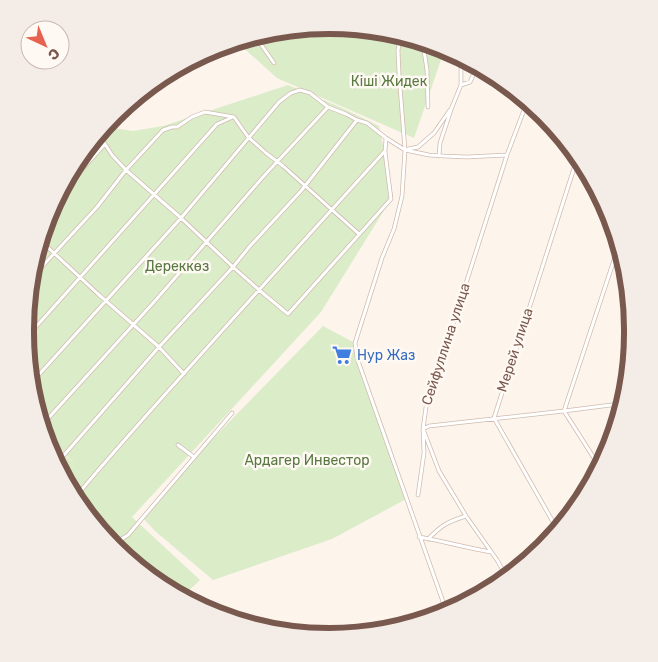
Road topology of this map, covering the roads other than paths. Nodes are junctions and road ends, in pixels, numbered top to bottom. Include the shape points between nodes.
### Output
1 (260, 42) edge
2 (399, 42) edge
3 (424, 49) edge
4 (274, 63) dead end
5 (461, 65) edge
6 (475, 72) edge
7 (462, 85) junction
8 (328, 107) junction
9 (428, 107) dead end
10 (452, 107) junction
11 (525, 108) edge
12 (234, 117) junction
13 (357, 120) junction
14 (248, 137) junction
15 (386, 138) junction
16 (102, 140) edge
17 (105, 144) junction
18 (405, 150) junction
19 (385, 152) junction
20 (507, 155) junction
21 (439, 156) junction
22 (278, 162) junction
23 (575, 166) edge
24 (126, 170) junction
25 (78, 174) edge
26 (305, 185) junction
27 (154, 195) junction
28 (332, 209) junction
29 (181, 218) junction
30 (359, 234) junction
31 (207, 242) junction
32 (46, 245) edge
33 (55, 253) junction
34 (615, 256) edge
35 (233, 267) junction
36 (39, 269) edge
37 (81, 277) junction
38 (259, 290) junction
39 (107, 301) junction
40 (132, 324) junction
41 (34, 329) edge
42 (159, 347) junction
43 (184, 374) junction
44 (37, 377) edge
45 (615, 404) edge
46 (564, 411) junction
47 (232, 413) dead end
48 (494, 418) junction
49 (47, 420) edge
50 (423, 429) junction
51 (178, 445) dead end
52 (194, 457) junction
53 (61, 458) edge
54 (596, 461) edge
55 (80, 491) edge
56 (418, 495) dead end
57 (466, 516) junction
58 (554, 524) edge
59 (419, 538) junction
60 (428, 539) junction
61 (119, 541) edge
62 (491, 552) junction
63 (503, 571) edge
64 (444, 605) edge

1 - 4 street
2 - 18 street
3 - 9 street
5 - 7 street
6 - 7 street via 470,82
7 - 10 street
8 - 13 street
8 - 14 street via 310,93 300,90 291,93
8 - 22 street
10 - 18 street via 418,147
10 - 21 street
11 - 20 street, Сейфуллина улица
12 - 14 street
12 - 24 street via 205,112 177,128 163,130
12 - 27 street via 216,124
13 - 15 street via 367,123
13 - 26 street
14 - 22 street
14 - 29 street
15 - 18 street
15 - 19 street
16 - 17 street
17 - 24 street
17 - 25 street
18 - 21 street
18 - 59 street via 402,196 394,229 355,343 357,358
19 - 28 street
19 - 30 street via 391,199
20 - 21 street
20 - 50 street, Сейфуллина улица via 426,400
22 - 26 street
22 - 31 street
23 - 48 street, Мерей улица
24 - 27 street
24 - 33 street
26 - 28 street
26 - 35 street
27 - 29 street
27 - 37 street
28 - 30 street
28 - 38 street
29 - 31 street
29 - 39 street
30 - 38 street via 288,314
31 - 35 street
31 - 40 street
32 - 33 street
33 - 36 street
33 - 37 street
34 - 46 street
35 - 38 street
35 - 42 street
37 - 39 street
37 - 41 street
38 - 43 street
39 - 40 street
39 - 44 street
40 - 42 street
40 - 49 street
42 - 43 street
42 - 53 street
43 - 55 street
45 - 46 street
46 - 48 street
46 - 54 street
47 - 52 street
48 - 50 street
48 - 58 street
50 - 56 street via 424,453
50 - 57 street, Сейфуллина улица via 439,471
51 - 52 street
52 - 61 street via 128,535
57 - 60 street via 442,525
57 - 62 street, Сейфуллина улица
59 - 60 street
59 - 64 street
60 - 62 street
62 - 63 street, Сейфуллина улица

